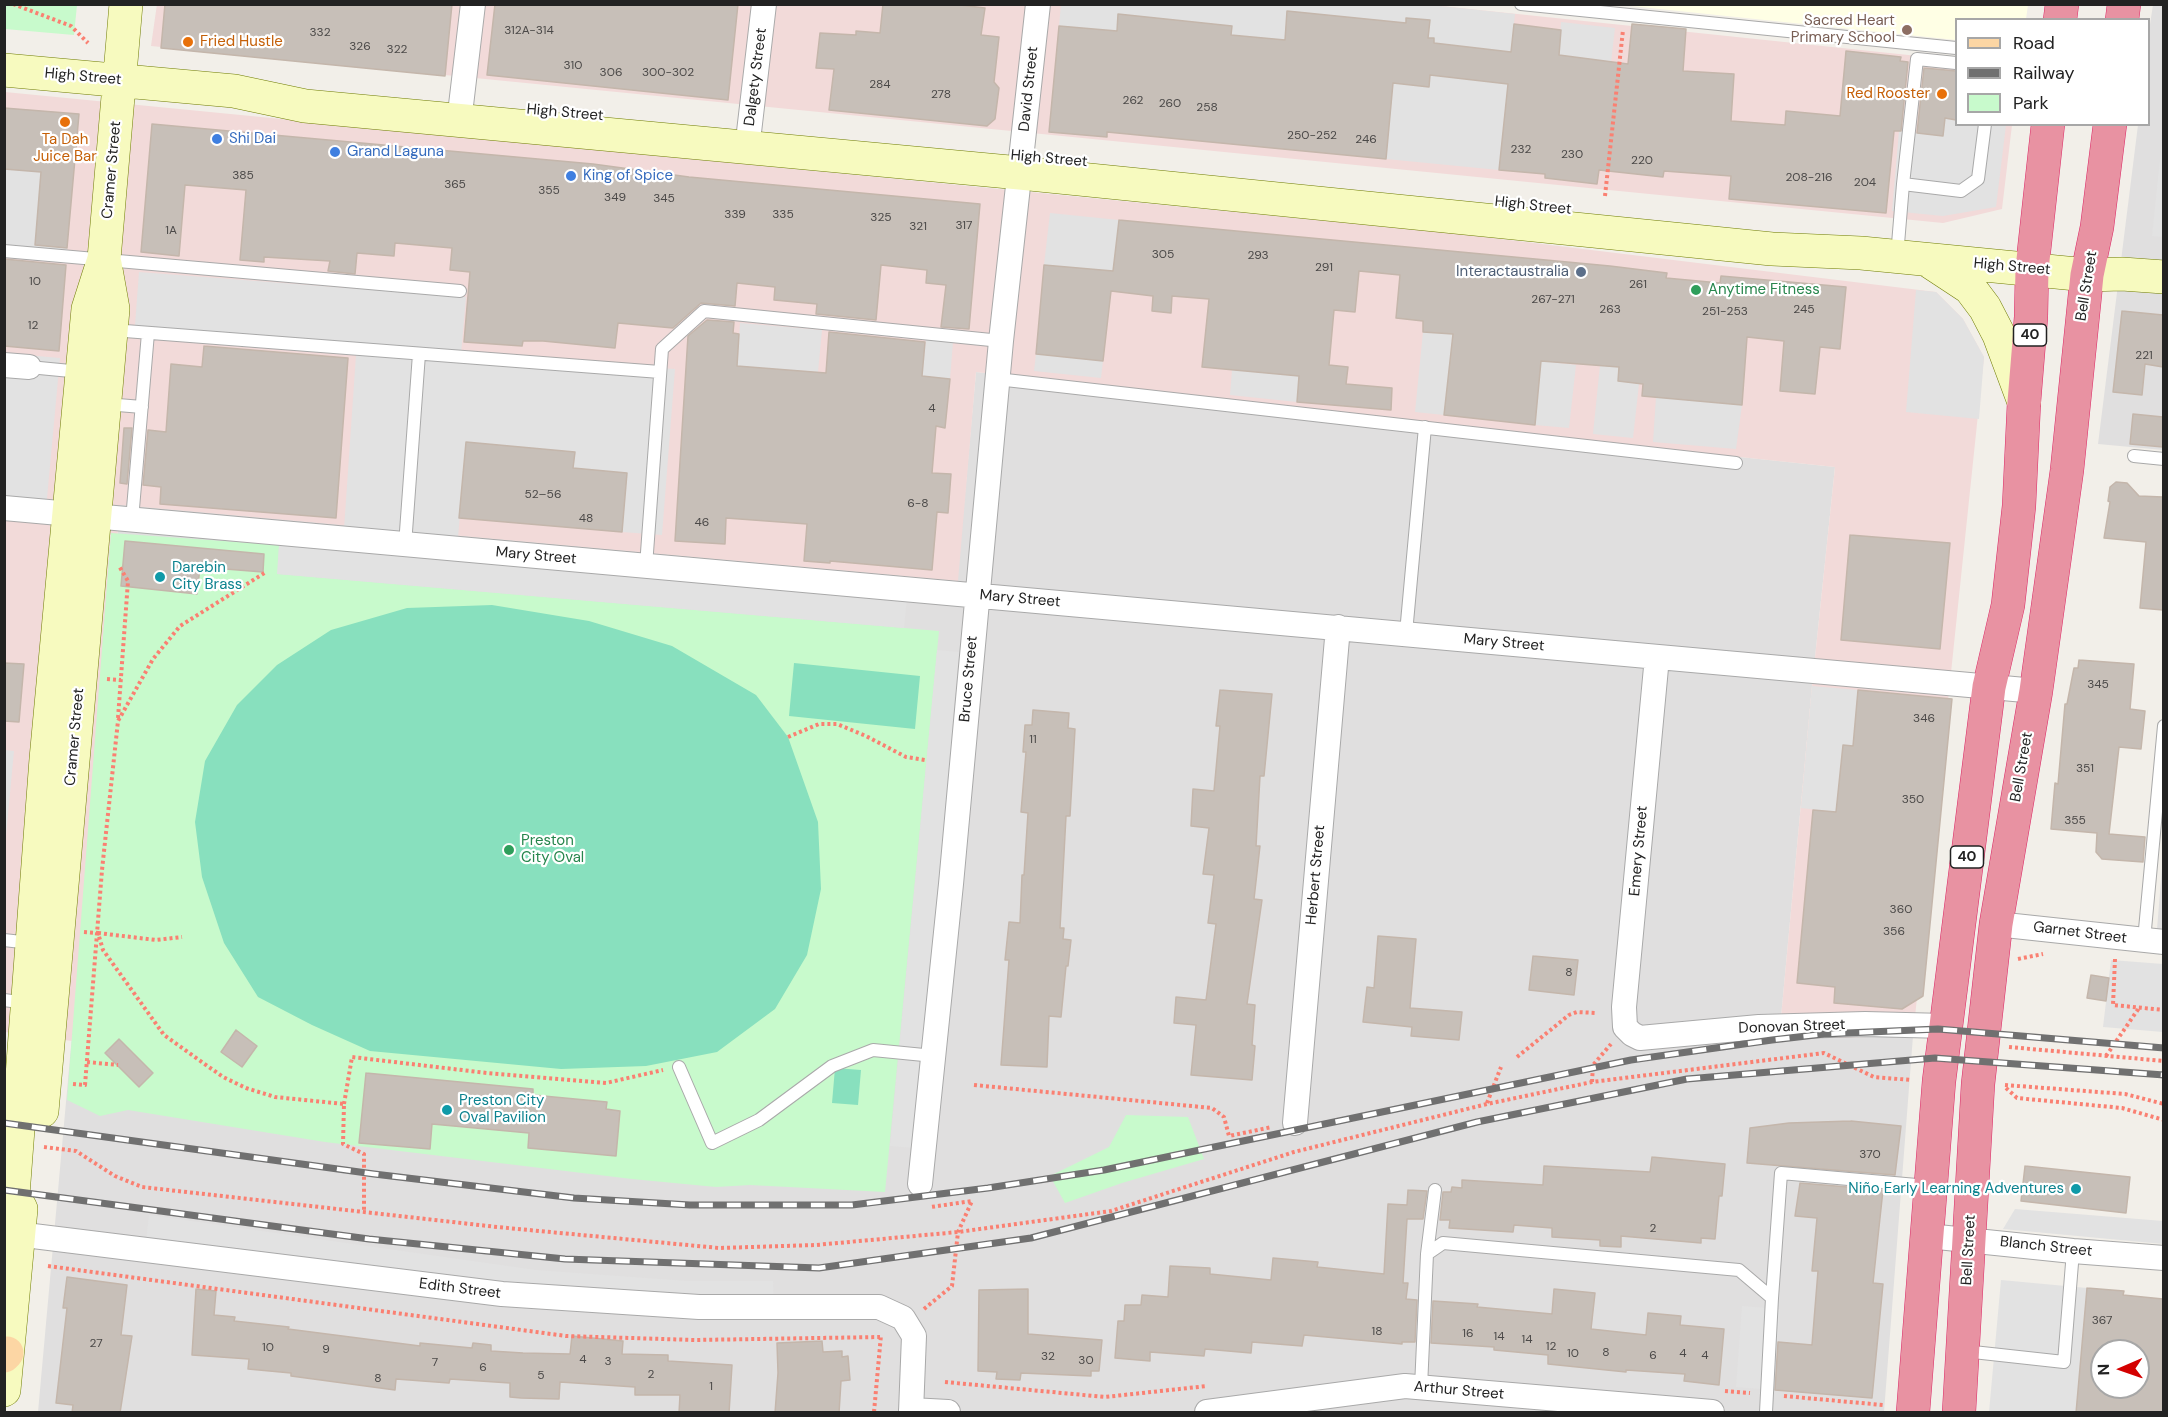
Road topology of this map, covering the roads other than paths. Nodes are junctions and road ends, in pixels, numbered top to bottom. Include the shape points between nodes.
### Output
1 (126, 4) edge
2 (473, 4) edge
3 (765, 4) edge
4 (1038, 4) edge
5 (1521, 4) edge
6 (1955, 48) edge
7 (1955, 63) edge
8 (4, 70) edge
9 (119, 81) junction
10 (460, 112) junction
11 (1986, 126) edge
12 (2048, 126) edge
13 (2110, 126) edge
14 (748, 139) junction
15 (1021, 165) junction
16 (1903, 184) junction
17 (4, 251) edge
18 (1912, 258) junction
19 (104, 259) junction
20 (2032, 269) junction
21 (2087, 275) junction
22 (2163, 277) edge
23 (460, 291) dead end
24 (111, 330) junction
25 (148, 333) junction
26 (1001, 341) junction
27 (419, 354) junction
28 (4, 365) edge
29 (29, 367) joint
30 (82, 372) junction
31 (660, 372) junction
32 (998, 379) junction
33 (2024, 402) junction
34 (105, 404) junction
35 (142, 407) junction
36 (1425, 427) junction
37 (2134, 456) dead end
38 (2163, 459) edge
39 (1736, 463) dead end
40 (4, 508) edge
41 (82, 516) junction
42 (132, 520) junction
43 (405, 545) junction
44 (646, 566) junction
45 (977, 595) junction
46 (1338, 627) junction
47 (1406, 633) junction
48 (1657, 657) junction
49 (1989, 687) junction
50 (2036, 691) junction
51 (2163, 726) edge
52 (1996, 924) junction
53 (42, 940) edge
54 (2154, 941) edge
55 (28, 1003) edge
56 (1946, 1026) junction
57 (1633, 1033) joint
58 (934, 1056) junction
59 (679, 1067) road end
60 (1295, 1123) road end
61 (920, 1184) road end
62 (1932, 1186) junction
63 (1435, 1190) dead end
64 (19, 1221) junction
65 (1928, 1236) junction
66 (1970, 1240) junction
67 (2073, 1251) junction
68 (1427, 1254) junction
69 (2163, 1258) edge
70 (1772, 1298) junction
71 (1962, 1351) junction
72 (6, 1354) edge
73 (1420, 1388) junction
74 (4, 1390) edge
75 (911, 1411) edge
76 (948, 1413) edge
77 (1207, 1413) edge
78 (1712, 1413) edge
79 (1766, 1413) edge
80 (1913, 1413) edge
81 (1959, 1413) edge

1 - 9 main road, Cramer Street
2 - 10 street
3 - 14 street, Dalgety Street
4 - 15 street, David Street
5 - 6 lane
7 - 16 lane via 1917,59
8 - 9 main road, High Street
9 - 10 main road, High Street via 234,91 305,106
9 - 19 main road, Cramer Street
10 - 14 main road, High Street
11 - 16 lane via 1978,179 1961,191
12 - 20 highway, 40
13 - 21 highway, Bell Street / 40
14 - 15 main road, High Street
15 - 18 main road, High Street via 1772,249
15 - 26 street, Bruce Street
16 - 18 lane
17 - 19 lane
18 - 20 main road, High Street
18 - 33 main road via 1970,288 1999,335
19 - 23 lane
19 - 24 main road, Cramer Street via 113,309
19 - 30 main road, Cramer Street via 88,309
20 - 21 main road, High Street
20 - 33 highway, 40
21 - 22 main road, High Street
21 - 50 highway, Bell Street / 40 via 2067,470
24 - 25 lane
24 - 34 main road, Cramer Street
25 - 27 lane
25 - 35 lane
26 - 31 lane via 704,311 662,349
26 - 32 street, Bruce Street
27 - 31 lane
27 - 43 lane
28 - 29 street
29 - 30 lane
30 - 41 main road, Cramer Street
31 - 44 lane
32 - 36 lane
32 - 45 street, Bruce Street
33 - 49 highway, 40 via 2019,506 2008,605
34 - 35 lane
34 - 41 main road, Cramer Street
35 - 42 lane
36 - 39 lane
36 - 47 lane
37 - 38 lane
40 - 41 street, Mary Street
41 - 42 street, Mary Street
41 - 53 main road, Cramer Street via 59,614
42 - 43 street, Mary Street
43 - 44 street, Mary Street
44 - 45 street, Mary Street
45 - 46 street, Mary Street
45 - 58 street, Bruce Street
46 - 47 street, Mary Street
46 - 60 street, Herbert Street
47 - 48 street, Mary Street
48 - 49 street, Mary Street
48 - 57 street, Emery Street via 1624,1007
49 - 50 street, Mary Street
49 - 56 highway, 40
50 - 52 highway, Bell Street / 40
51 - 54 lane
52 - 54 street, Garnet Street
52 - 66 highway, Bell Street / 40 via 1978,1084
53 - 55 main road, Cramer Street
55 - 64 main road, Cramer Street via 13,1196
55 - 64 main road, Cramer Street via 39,1147 35,1197
56 - 57 street, Donovan Street via 1759,1026
56 - 62 highway, 40
58 - 59 lane via 873,1050 832,1066 759,1120 712,1143
58 - 61 street, Bruce Street
62 - 65 highway, 40
62 - 70 lane via 1781,1173
63 - 68 lane
64 - 72 main road, Cramer Street
64 - 75 street, Edith Street via 502,1294 699,1306 879,1307 898,1317 914,1336
65 - 66 street, Blanch Street
65 - 80 highway, 40
66 - 67 street, Blanch Street
66 - 71 highway, Bell Street / 40
67 - 69 street, Blanch Street
67 - 71 lane via 2064,1362
68 - 70 lane via 1443,1243 1739,1270
68 - 73 lane
70 - 79 lane
71 - 81 highway, Bell Street / 40
72 - 74 main road, Cramer Street
73 - 77 street, Arthur Street via 1405,1386
73 - 78 street, Arthur Street
75 - 76 street

